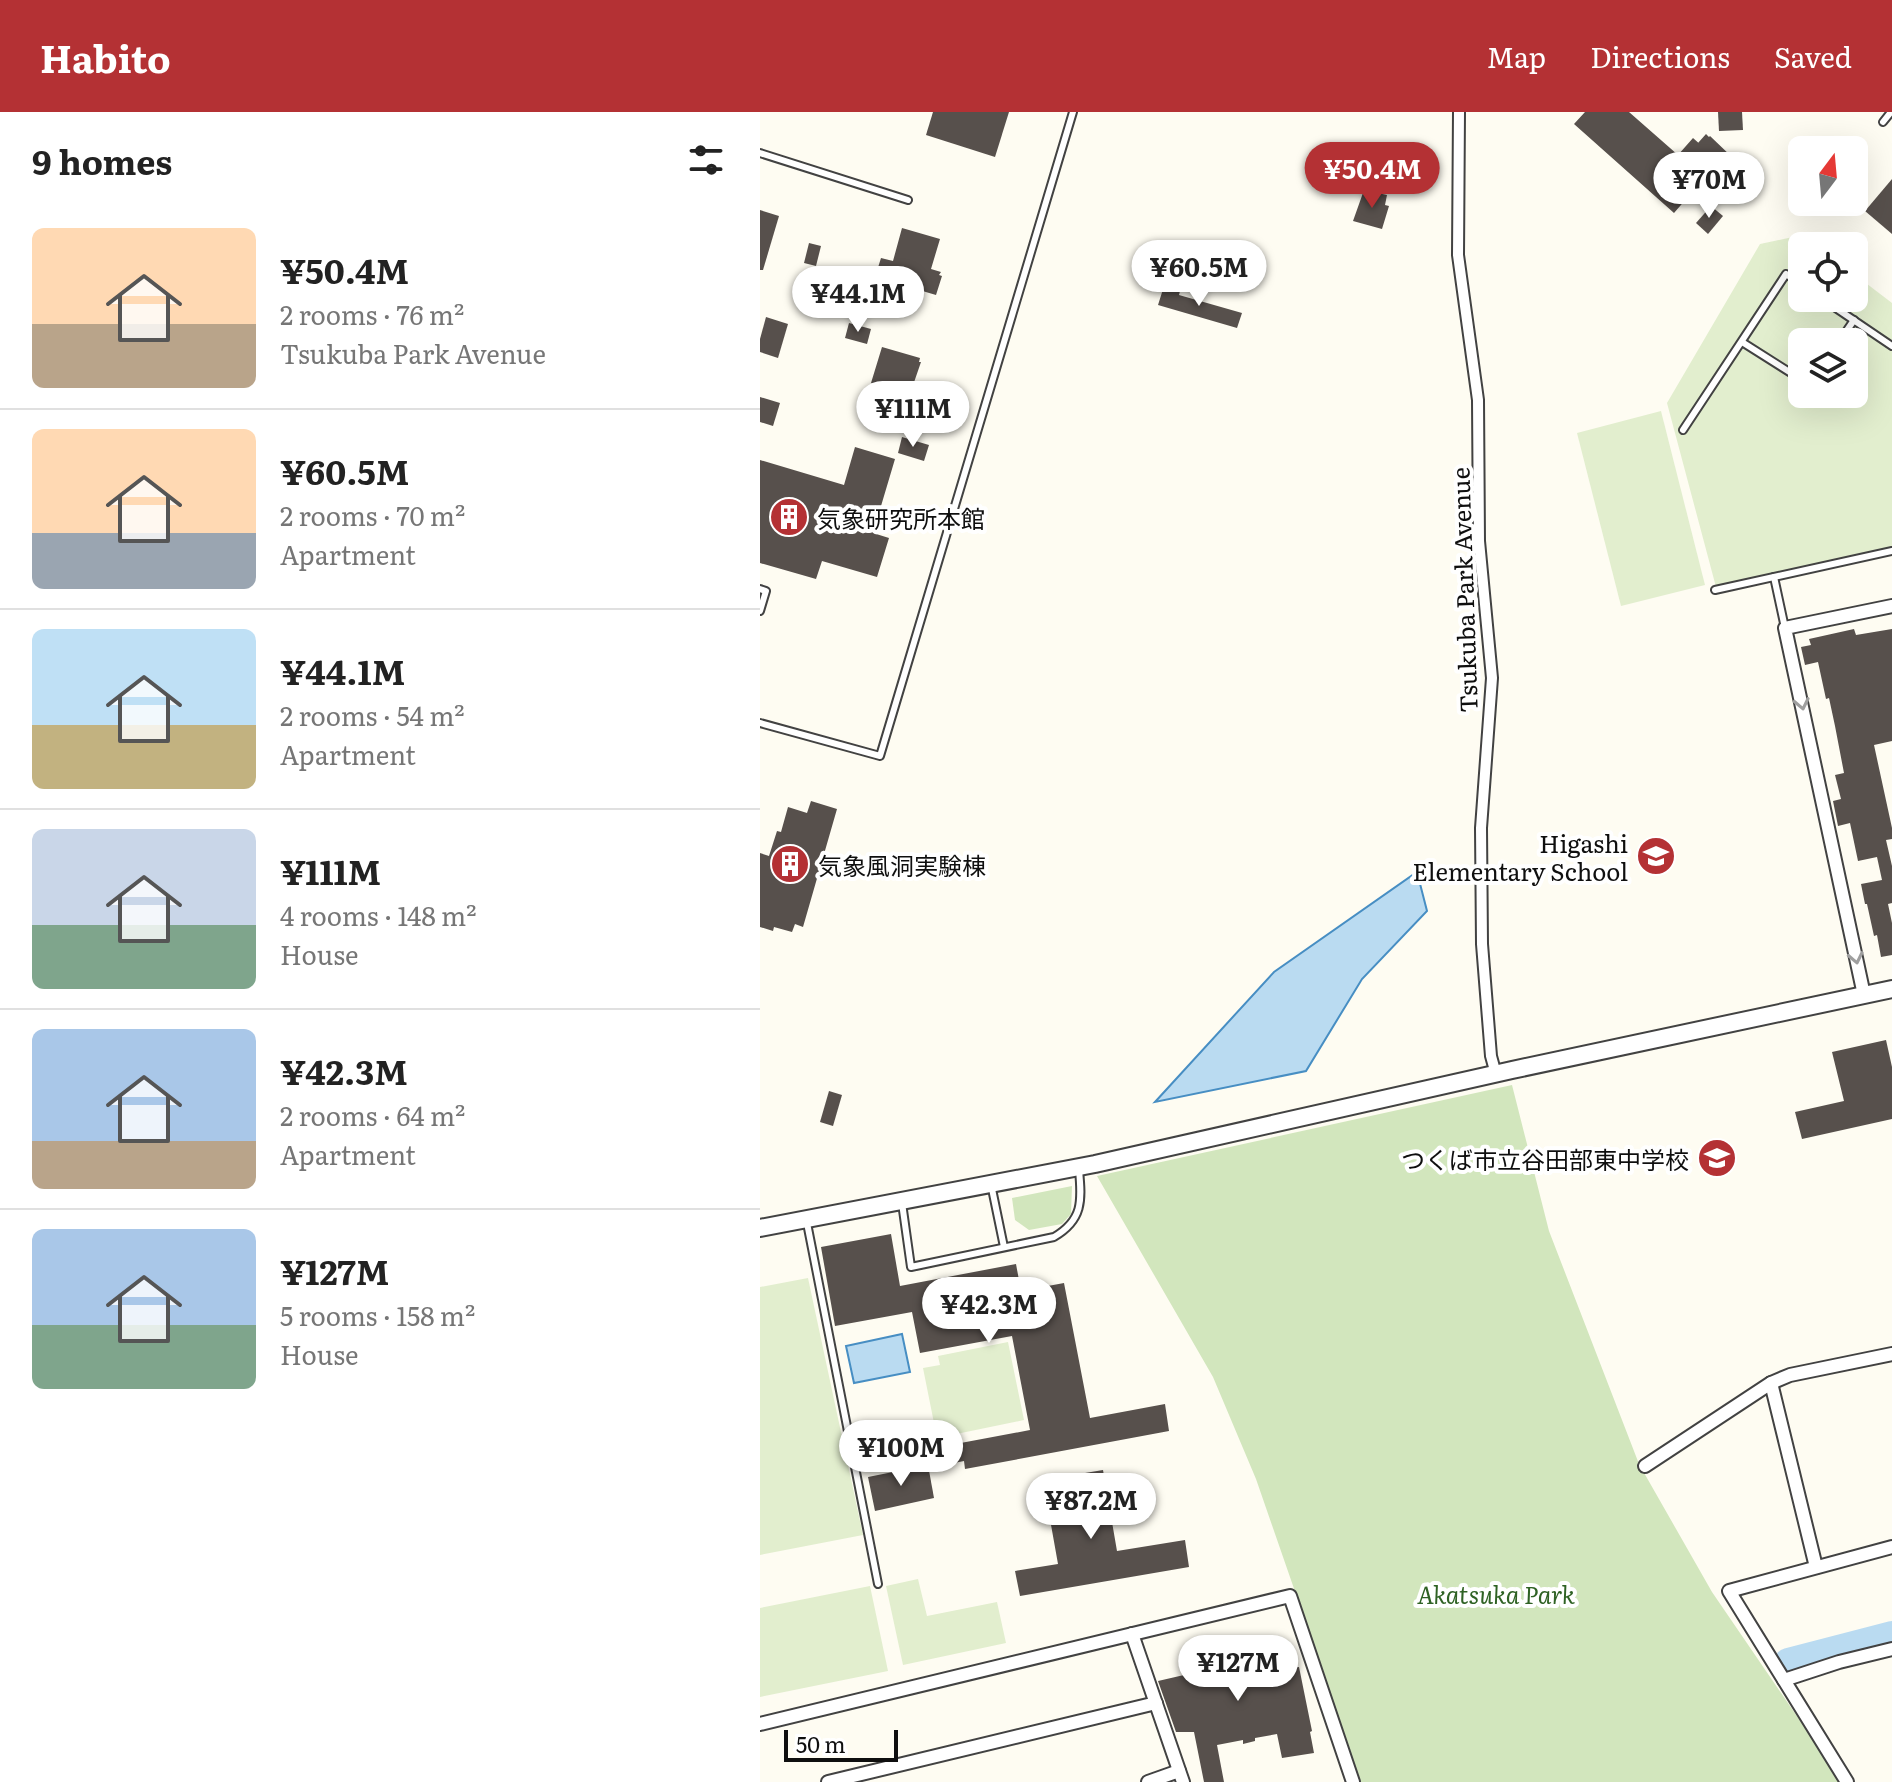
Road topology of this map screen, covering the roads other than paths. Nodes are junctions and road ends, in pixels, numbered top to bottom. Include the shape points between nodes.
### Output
1 (1073, 112) edge
2 (1459, 112) edge
3 (1891, 112) edge
4 (1883, 122) dead end
5 (760, 153) edge
6 (908, 200) dead end
7 (1788, 275) edge
8 (1842, 312) edge
9 (1854, 320) junction
10 (1849, 328) edge
11 (1742, 342) junction
12 (1892, 346) edge
13 (1788, 371) edge
14 (1683, 430) dead end
15 (1892, 551) edge
16 (1774, 577) junction
17 (760, 589) edge
18 (1715, 590) dead end
19 (1892, 606) edge
20 (760, 611) edge
21 (1785, 628) junction
22 (760, 723) edge
23 (1892, 989) edge
24 (1864, 995) junction
25 (1494, 1067) dead end
26 (1079, 1167) junction
27 (991, 1183) junction
28 (901, 1201) junction
29 (806, 1219) junction
30 (760, 1228) edge
31 (1004, 1247) junction
32 (1892, 1354) edge
33 (1771, 1383) junction
34 (1645, 1466) dead end
35 (1892, 1547) edge
36 (1816, 1567) junction
37 (878, 1584) dead end
38 (1132, 1634) junction
39 (1892, 1649) edge
40 (1784, 1680) junction
41 (1156, 1703) junction
42 (760, 1724) edge
43 (1181, 1777) edge
44 (828, 1782) edge
45 (1148, 1782) edge
46 (1353, 1782) edge
47 (1847, 1782) edge

1 - 22 lane via 880,756
2 - 25 street, Tsukuba Park Avenue via 1458,255 1478,400 1479,541 1492,678 1481,828 1482,944
3 - 4 lane
5 - 6 lane
7 - 11 lane
8 - 9 lane
9 - 10 lane
9 - 12 lane
11 - 13 lane
11 - 14 lane
15 - 16 lane
16 - 18 lane
16 - 21 lane
17 - 20 lane via 766,591
19 - 21 street
21 -> 24 street
23 - 24 street
24 - 26 street
26 - 27 street
26 - 31 lane via 1078,1215 1068,1229
27 - 28 street
27 - 31 lane
28 - 29 street
28 - 31 lane via 911,1267
29 - 30 street
29 - 37 lane
32 - 33 street
33 - 34 street
33 - 36 street
35 - 36 street
36 - 40 street via 1729,1591
38 - 41 street
38 - 42 street
38 - 46 street via 1290,1596
39 - 40 street
40 - 47 street
41 - 43 street
41 - 44 street
43 - 45 street

